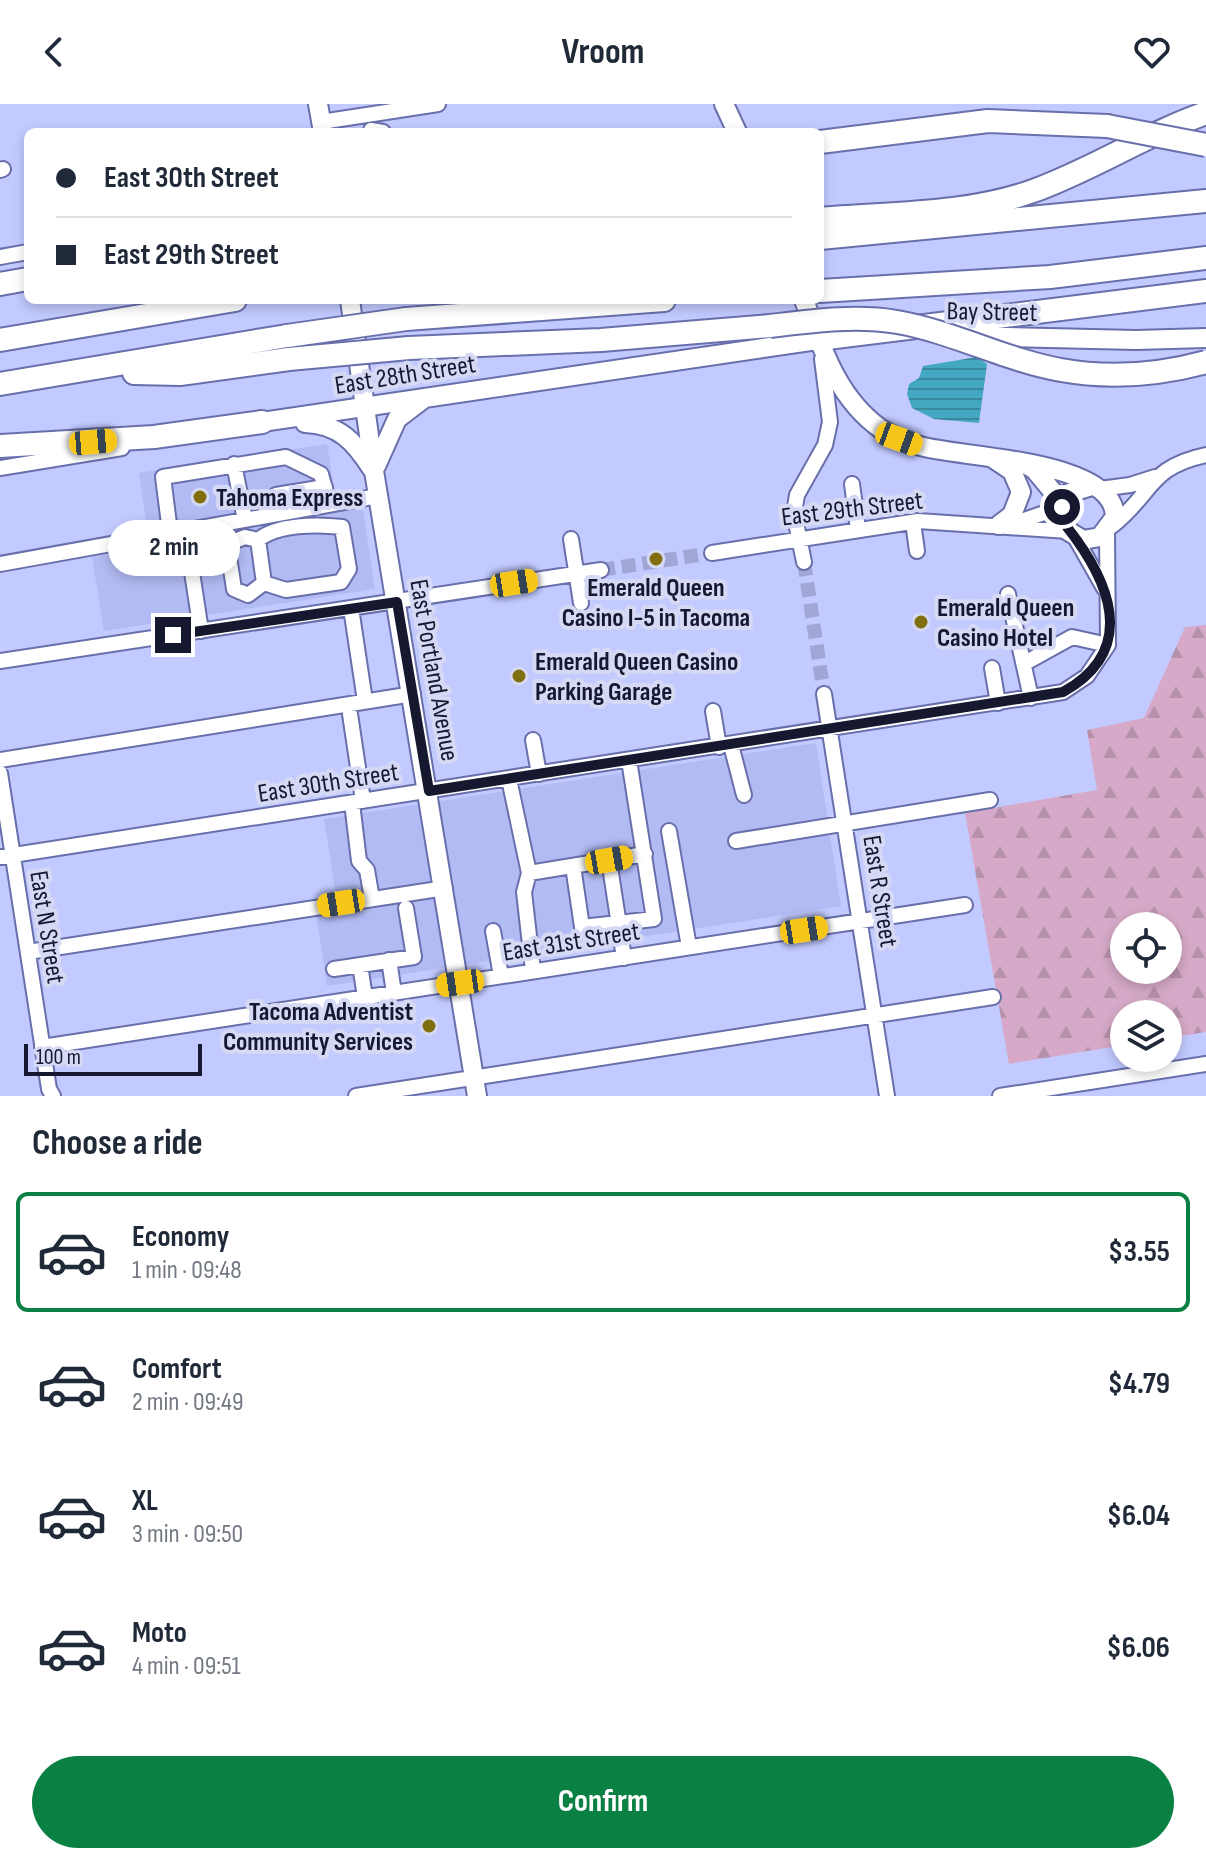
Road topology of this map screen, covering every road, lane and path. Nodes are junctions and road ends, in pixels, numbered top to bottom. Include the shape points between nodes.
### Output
1 (438, 104) edge
2 (418, 106) edge
3 (1206, 113) edge
4 (365, 115) junction
5 (321, 119) edge
6 (373, 128) edge
7 (824, 141) edge
8 (1206, 145) edge
9 (1204, 201) edge
10 (824, 219) edge
11 (824, 238) edge
12 (24, 253) edge
13 (0, 257) edge
14 (1206, 258) edge
15 (24, 280) edge
16 (0, 284) edge
17 (827, 290) edge
18 (1206, 291) edge
19 (212, 304) edge
20 (351, 304) edge
21 (610, 304) edge
22 (806, 304) edge
23 (1206, 338) edge
24 (819, 339) junction
25 (0, 340) edge
26 (1206, 362) edge
27 (85, 372) junction
28 (0, 384) edge
29 (427, 397) junction
30 (366, 406) junction
31 (272, 421) junction
32 (0, 446) edge
33 (984, 455) junction
34 (1206, 455) edge
35 (1021, 461) junction
36 (234, 464) junction
37 (0, 468) edge
38 (374, 471) junction
39 (1155, 477) junction
40 (852, 484) dead end
41 (325, 487) junction
42 (1096, 487) junction
43 (276, 495) tunnel mouth
44 (378, 496) junction
45 (329, 504) junction
46 (1062, 506) junction
47 (245, 520) junction
48 (913, 522) junction
49 (999, 525) junction
50 (858, 529) junction
51 (1110, 529) junction
52 (800, 531) junction
53 (184, 534) junction
54 (1071, 534) junction
55 (571, 539) dead end
56 (258, 540) junction
57 (917, 551) dead end
58 (712, 553) tunnel mouth
59 (804, 562) tunnel mouth
60 (0, 564) edge
61 (601, 570) tunnel mouth
62 (575, 574) junction
63 (264, 583) junction
64 (1105, 590) junction
65 (1008, 594) dead end
66 (248, 595) junction
67 (397, 602) junction
68 (581, 603) dead end
69 (351, 608) junction
70 (254, 623) junction
71 (201, 631) junction
72 (1108, 645) junction
73 (0, 661) edge
74 (1025, 663) junction
75 (992, 668) dead end
76 (413, 694) junction
77 (824, 694) tunnel mouth
78 (1031, 698) junction
79 (365, 701) junction
80 (998, 703) junction
81 (713, 711) dead end
82 (350, 714) dead end
83 (830, 730) junction
84 (533, 740) dead end
85 (725, 746) junction
86 (0, 760) edge
87 (629, 760) junction
88 (0, 773) edge
89 (539, 774) junction
90 (509, 779) junction
91 (429, 791) junction
92 (744, 795) dead end
93 (990, 800) dead end
94 (357, 802) junction
95 (846, 824) junction
96 (669, 831) dead end
97 (736, 841) dead end
98 (645, 854) junction
99 (6, 856) edge
100 (609, 860) junction
101 (573, 866) junction
102 (529, 873) junction
103 (445, 888) junction
104 (372, 899) junction
105 (965, 905) dead end
106 (406, 908) dead end
107 (861, 921) junction
108 (620, 925) junction
109 (493, 931) dead end
110 (689, 947) junction
111 (28, 952) junction
112 (624, 958) junction
113 (389, 960) junction
114 (360, 965) junction
115 (334, 969) dead end
116 (533, 971) junction
117 (501, 976) junction
118 (460, 983) junction
119 (394, 993) junction
120 (365, 997) junction
121 (993, 997) dead end
122 (876, 1016) junction
123 (42, 1047) junction
124 (1206, 1064) edge
125 (476, 1087) edge
126 (51, 1092) edge
127 (356, 1096) edge
128 (887, 1096) edge
129 (1000, 1096) edge

1 - 2 street
2 - 4 street
3 - 10 highway via 1016,197 955,208
4 - 5 street
4 - 6 street
7 - 8 highway, bridge via 976,122 1035,121 1107,126
9 - 11 highway
12 - 13 street
14 - 17 highway via 1050,277
15 - 16 highway
18 - 24 highway
19 - 25 highway
20 - 30 main road, East Portland Avenue
21 - 27 highway, bridge via 406,319
22 - 24 main road
23 - 24 main road, Bay Street
24 - 29 main road, East 28th Street
24 - 33 main road via 846,395 881,429 921,446
24 - 52 street via 830,422 805,485
26 - 27 highway, bridge via 1145,375 1089,374 1035,364 894,322 839,319 615,339 409,348 180,374
27 - 28 highway
29 - 30 main road, East 28th Street
29 - 38 main road via 397,419
30 - 31 main road, East 28th Street
30 - 38 main road, East Portland Avenue
31 - 32 highway via 154,437
31 - 37 street, East 28th Street
31 - 38 main road via 323,423 338,429
33 - 35 main road
33 - 49 main road via 1012,471 1020,487 1018,506
34 - 39 street via 1176,463
35 - 42 main road
35 - 46 main road via 1034,469
36 - 41 street via 286,457 321,474
36 - 47 street via 247,500
36 - 53 street via 163,477 169,524
38 - 44 main road, East Portland Avenue
39 - 42 street
39 - 51 street
40 - 50 street
41 - 43 street
41 - 45 street
42 - 46 main road via 1076,489
42 - 51 main road via 1107,493 1115,509
44 - 45 street
44 - 67 main road, East Portland Avenue
45 - 47 street
46 - 49 street, East 29th Street
46 - 54 main road
47 - 53 street
48 - 49 street, East 29th Street
48 - 50 street, East 29th Street
48 - 57 street
49 - 54 street, East 29th Street
50 - 52 street, East 29th Street
51 - 54 main road via 1092,540
51 - 64 street
52 - 58 street, East 29th Street
52 - 59 street
53 - 60 street
53 - 71 street
54 - 64 street
55 - 62 street
56 - 63 street
56 - 63 street via 267,533 342,527 349,569 341,582 286,590
56 - 66 street via 245,537 227,544 234,589
61 - 62 street
62 - 67 street
62 - 68 street
63 - 66 street
64 - 72 street
65 - 74 street
66 - 70 street
67 - 69 street
67 - 76 main road, East Portland Avenue
69 - 70 street
69 - 79 street
70 - 71 street
71 - 73 street
72 - 74 street via 1072,637
72 - 78 street, East 30th Street via 1098,664 1075,685
74 - 78 street
75 - 80 street
76 - 79 street
76 - 91 main road, East Portland Avenue
77 - 83 street, East R Street
78 - 80 street, East 30th Street
79 - 86 street
80 - 83 street, East 30th Street
81 - 85 street
82 - 94 street
83 - 85 street, East 30th Street
83 - 95 street, East R Street
84 - 89 street
85 - 87 street, East 30th Street
85 - 92 street
87 - 89 street, East 30th Street
87 - 98 street
88 - 99 street, East N Street
89 - 90 street, East 30th Street
90 - 91 street, East 30th Street
90 - 102 street
91 - 94 street, East 30th Street
91 - 103 main road, East Portland Avenue
93 - 95 street
94 - 99 street, East 30th Street
94 - 104 street via 359,861 367,870
95 - 97 street
95 - 107 street, East R Street
96 - 110 street
98 - 100 street
98 - 108 street via 654,919
99 - 111 street, East N Street
100 - 101 street
100 - 108 street
101 - 102 street
101 - 108 street via 582,927
102 - 116 street via 524,892
103 - 104 street
103 - 118 main road, East Portland Avenue
104 - 111 street
105 - 107 street, East 31st Street
106 - 113 street via 414,957
107 - 110 street, East 31st Street
107 - 122 street, East R Street
108 - 112 street
109 - 117 street
110 - 112 street, East 31st Street
111 - 123 street, East N Street
112 - 116 street, East 31st Street
113 - 114 street
113 - 119 street
114 - 115 street
114 - 120 street
116 - 117 street, East 31st Street
117 - 118 street, East 31st Street
118 - 119 street, East 31st Street
118 - 125 main road, East Portland Avenue
119 - 120 street, East 31st Street
120 - 123 street, East 31st Street
121 - 122 street
122 - 125 street
122 - 128 street, East R Street
123 - 126 street, East N Street
124 - 129 street
125 - 127 street

